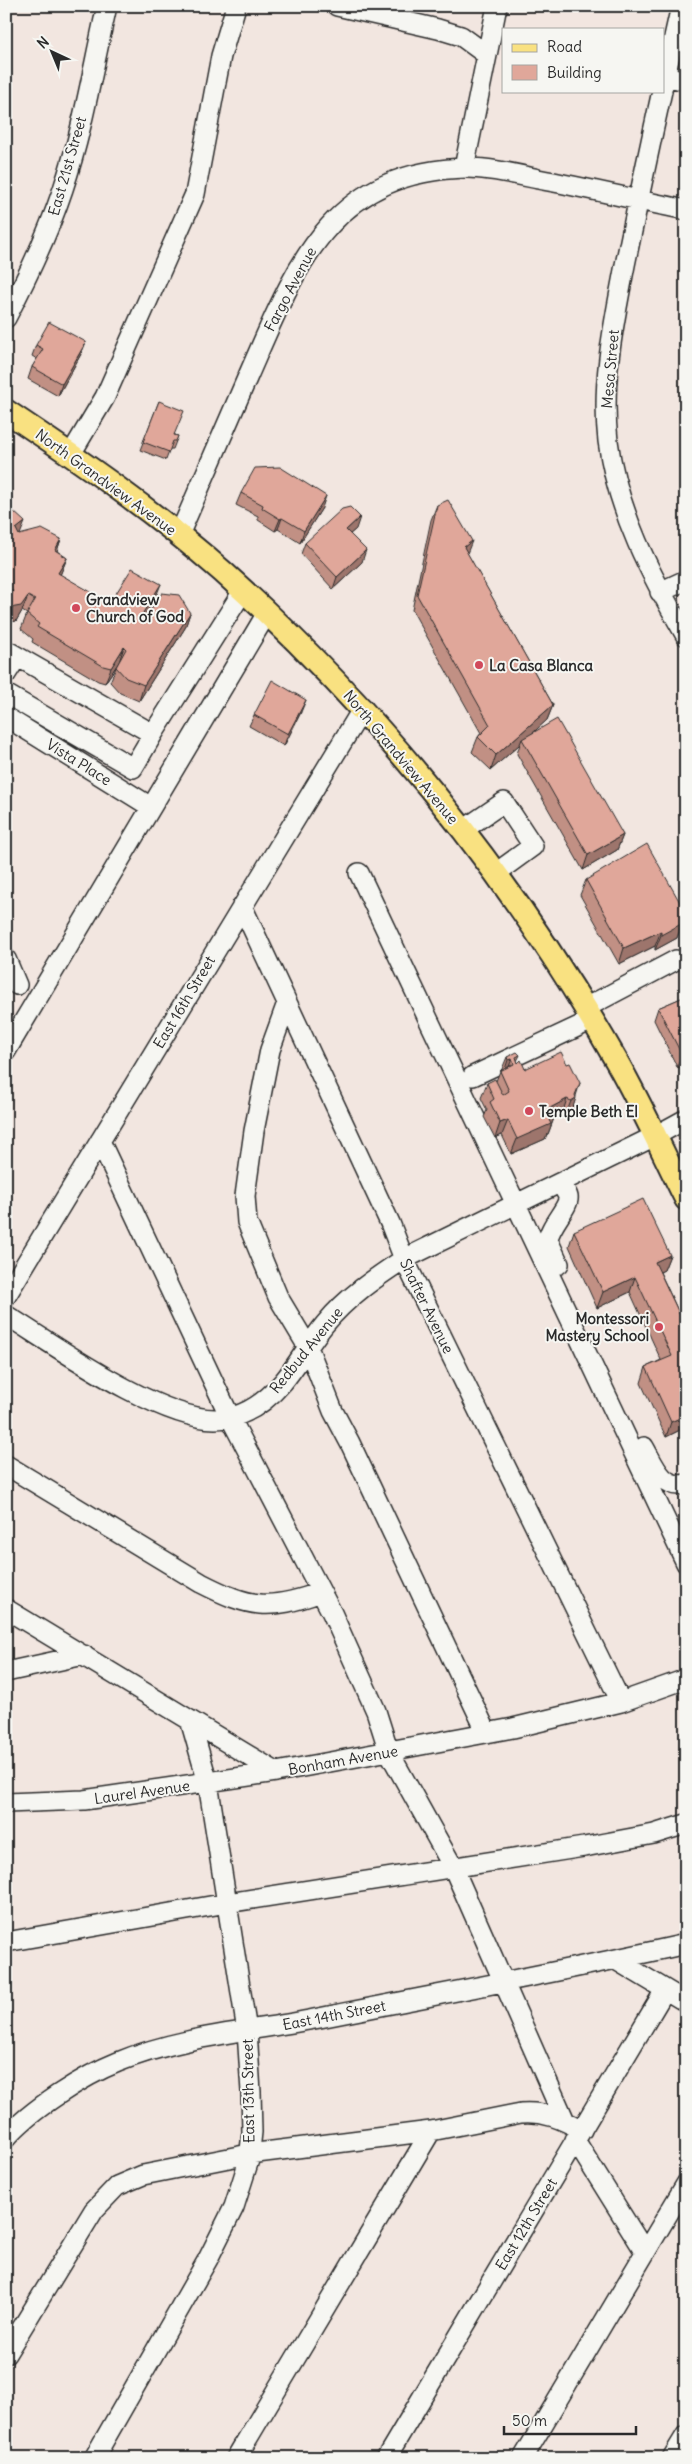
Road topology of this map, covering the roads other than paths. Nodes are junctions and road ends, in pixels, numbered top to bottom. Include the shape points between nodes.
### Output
1 (107, 6) edge
2 (236, 6) edge
3 (337, 6) edge
4 (497, 6) edge
5 (681, 6) edge
6 (487, 55) junction
7 (686, 81) edge
8 (664, 85) edge
9 (662, 92) edge
10 (464, 168) junction
11 (638, 200) junction
12 (686, 210) edge
13 (6, 318) edge
14 (6, 411) edge
15 (70, 454) junction
16 (179, 536) junction
17 (686, 580) edge
18 (243, 591) junction
19 (660, 592) junction
20 (267, 613) junction
21 (686, 636) edge
22 (11, 654) edge
23 (6, 674) edge
24 (6, 694) edge
25 (363, 708) junction
26 (6, 717) edge
27 (153, 734) junction
28 (151, 808) junction
29 (463, 830) junction
30 (496, 873) junction
31 (359, 874) dead end
32 (242, 906) junction
33 (6, 959) edge
34 (676, 960) dead end
35 (17, 985) dead end
36 (288, 1003) junction
37 (589, 1014) junction
38 (6, 1051) edge
39 (473, 1076) dead end
40 (686, 1119) edge
41 (655, 1136) junction
42 (100, 1141) junction
43 (560, 1182) junction
44 (686, 1199) edge
45 (516, 1204) junction
46 (404, 1258) junction
47 (6, 1296) edge
48 (6, 1315) edge
49 (308, 1347) junction
50 (230, 1417) junction
51 (6, 1465) edge
52 (686, 1484) edge
53 (686, 1563) edge
54 (322, 1592) junction
55 (6, 1609) edge
56 (84, 1655) junction
57 (6, 1672) edge
58 (686, 1678) edge
59 (622, 1702) junction
60 (190, 1720) junction
61 (487, 1733) junction
62 (389, 1752) junction
63 (276, 1772) junction
64 (208, 1783) junction
65 (6, 1803) edge
66 (686, 1824) edge
67 (453, 1867) junction
68 (227, 1903) junction
69 (6, 1942) edge
70 (686, 1944) edge
71 (616, 1960) junction
72 (503, 1982) junction
73 (665, 1990) junction
74 (686, 2002) edge
75 (247, 2032) junction
76 (565, 2121) junction
77 (431, 2131) junction
78 (579, 2135) junction
79 (6, 2138) edge
80 (249, 2154) junction
81 (686, 2184) edge
82 (645, 2252) junction
83 (6, 2354) edge
84 (686, 2435) edge
85 (94, 2458) edge
86 (236, 2458) edge
87 (386, 2458) edge
88 (523, 2458) edge
89 (672, 2458) edge

1 - 13 street, East 21st Street via 63,188 29,274
2 - 15 street via 221,56 195,194 105,397
3 - 6 street via 461,36
4 - 6 street
5 - 8 street, Mesa Street
6 - 10 street
7 - 8 street
9 - 11 street, Mesa Street
10 - 11 street, Fargo Avenue via 496,171
10 - 16 street, Fargo Avenue via 413,176 375,191 346,210 312,245 273,320
11 - 12 street, Fargo Avenue
11 - 19 street, Mesa Street via 612,328 605,410 616,481 632,530
14 - 15 main road, North Grandview Avenue
15 - 16 main road, North Grandview Avenue
16 - 18 main road, North Grandview Avenue
17 - 19 street
18 - 20 main road, North Grandview Avenue
18 - 27 street
19 - 21 street, Mesa Street
20 - 25 main road, North Grandview Avenue
20 - 28 street
22 - 23 street
22 - 27 street
24 - 27 street via 133,768
25 - 29 main road, North Grandview Avenue
25 - 32 street, East 16th Street
26 - 28 street, Vista Place
28 - 38 street
29 - 30 main road, North Grandview Avenue
29 - 30 street via 504,802 533,846
30 - 37 main road, North Grandview Avenue
31 - 45 street
32 - 36 street, Shafter Avenue
32 - 42 street, East 16th Street
33 - 35 street
34 - 37 street
36 - 46 street, Shafter Avenue
36 - 49 street via 270,1050 245,1196 247,1222 262,1260 278,1297
37 - 39 street
37 - 41 main road, North Grandview Avenue
40 - 41 street, Redbud Avenue
41 - 43 street, Redbud Avenue
41 - 44 main road, North Grandview Avenue
42 - 47 street, East 16th Street
42 - 50 street
43 - 45 street, Redbud Avenue
43 - 52 street via 568,1197 567,1204 553,1223 548,1240 636,1432 660,1476 675,1485
45 - 46 street, Redbud Avenue
45 - 53 street
46 - 49 street, Redbud Avenue via 349,1298
46 - 59 street, Shafter Avenue
48 - 50 street, Redbud Avenue via 148,1399 196,1417
49 - 50 street, Redbud Avenue via 264,1402
49 - 61 street via 333,1412
50 - 54 street
51 - 54 street via 233,1599 250,1604 276,1604
54 - 62 street via 376,1711
55 - 56 street, Bonham Avenue
56 - 57 street
56 - 60 street, Bonham Avenue
58 - 59 street, Bonham Avenue
59 - 61 street, Bonham Avenue
60 - 63 street, Bonham Avenue
60 - 64 street, East 13th Street
61 - 62 street, Bonham Avenue
62 - 63 street, Bonham Avenue
62 - 67 street
63 - 64 street, Laurel Avenue
64 - 65 street, Laurel Avenue via 84,1800
64 - 68 street, East 13th Street
66 - 67 street via 654,1834
67 - 68 street
67 - 72 street
68 - 69 street
68 - 75 street, East 13th Street
70 - 71 street, East 14th Street
71 - 72 street, East 14th Street
71 - 73 street
72 - 75 street, East 14th Street
72 - 76 street
73 - 74 street
73 - 78 street, East 12th Street
75 - 79 street, East 14th Street via 177,2042 117,2062 60,2093
75 - 80 street, East 13th Street via 252,2132
76 - 77 street via 535,2112
76 - 78 street
77 - 80 street
77 - 86 street
78 - 82 street
78 - 87 street, East 12th Street
80 - 83 street via 143,2174 117,2186 86,2222
80 - 85 street, East 13th Street via 240,2192 208,2259
81 - 82 street
82 - 88 street
84 - 89 street

